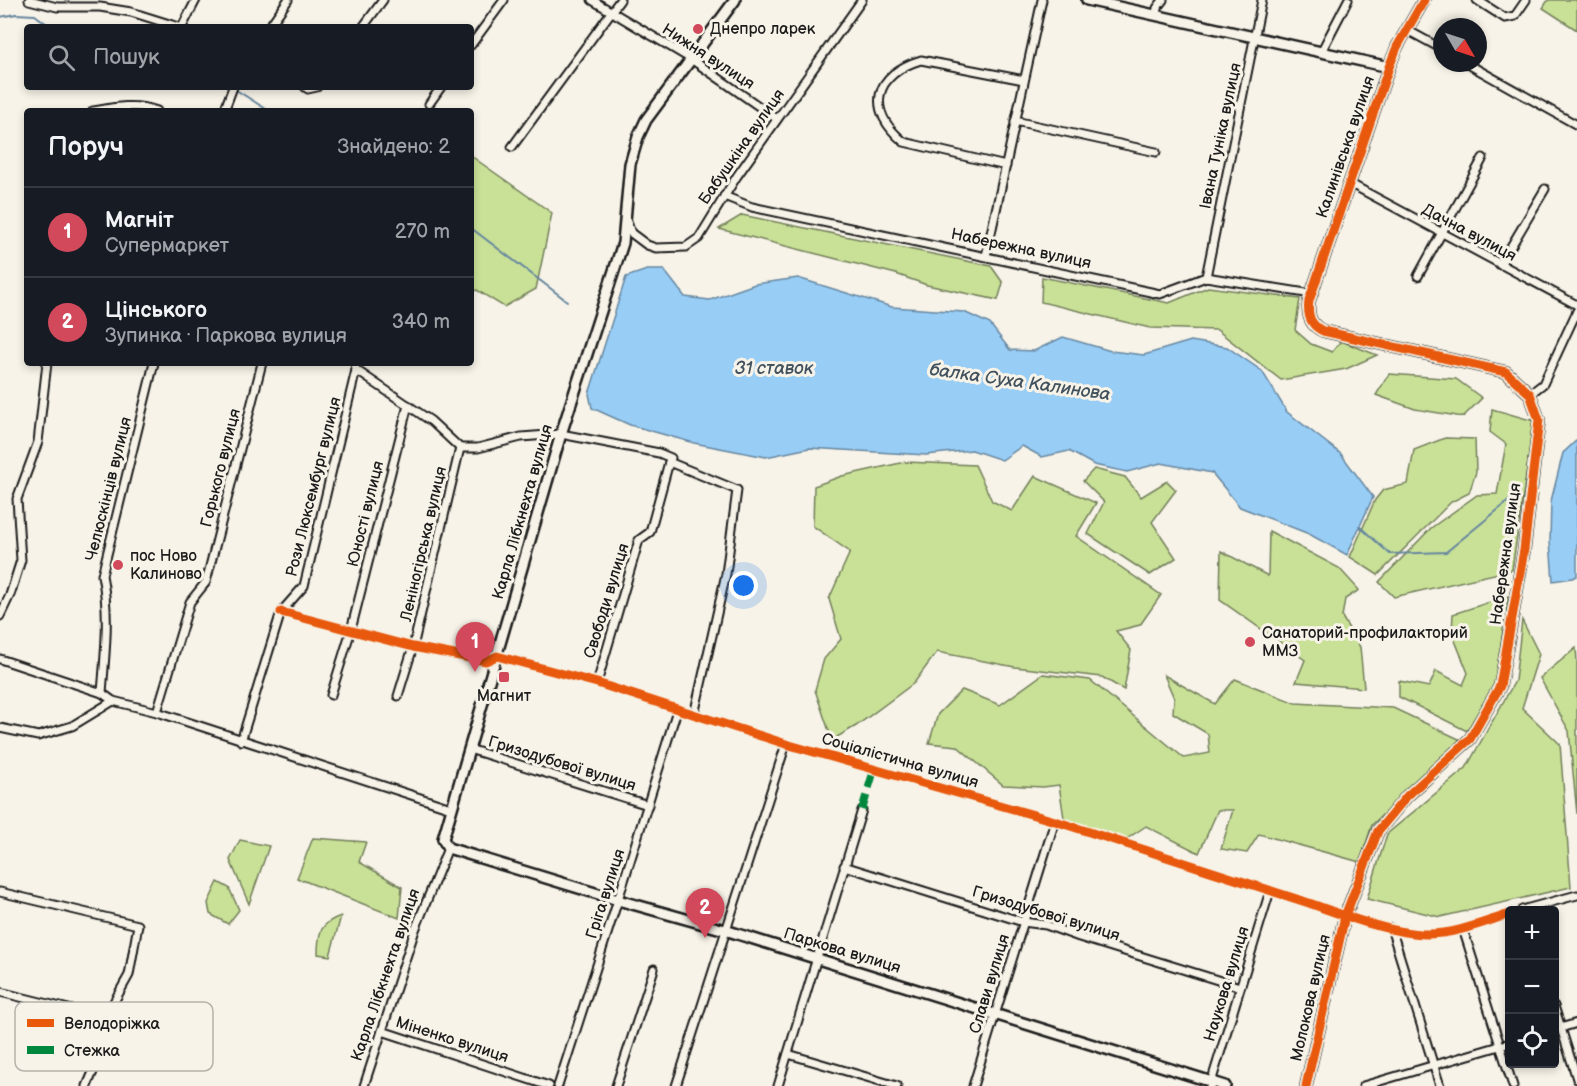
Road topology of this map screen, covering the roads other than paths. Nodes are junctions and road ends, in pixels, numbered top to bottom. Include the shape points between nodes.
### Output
1 (29, 0) edge
2 (196, 0) edge
3 (288, 0) edge
4 (383, 0) edge
5 (504, 0) edge
6 (592, 0) edge
7 (620, 0) edge
8 (735, 0) edge
9 (862, 0) edge
10 (1042, 0) edge
11 (1087, 0) edge
12 (1163, 0) edge
13 (1262, 0) edge
14 (1348, 0) edge
15 (1424, 0) edge
16 (1477, 0) edge
17 (1526, 0) edge
18 (100, 4) edge
19 (611, 11) junction
20 (1156, 15) junction
21 (170, 24) edge
22 (182, 24) edge
23 (270, 24) edge
24 (365, 24) edge
25 (1407, 30) junction
26 (1255, 37) junction
27 (474, 41) edge
28 (1433, 44) edge
29 (1321, 52) junction
30 (691, 59) junction
31 (1389, 67) junction
32 (1482, 72) edge
33 (1024, 80) junction
34 (232, 90) edge
35 (439, 90) edge
36 (429, 104) dead end
37 (110, 108) edge
38 (149, 108) edge
39 (225, 108) edge
40 (777, 119) junction
41 (1015, 121) junction
42 (1577, 125) edge
43 (512, 147) dead end
44 (1156, 152) dead end
45 (1482, 158) dead end
46 (1006, 166) junction
47 (1349, 183) junction
48 (1545, 189) dead end
49 (724, 196) junction
50 (626, 219) junction
51 (1440, 233) junction
52 (986, 256) junction
53 (1500, 265) junction
54 (1418, 276) dead end
55 (1206, 277) junction
56 (1312, 294) junction
57 (1577, 305) edge
58 (1577, 311) edge
59 (47, 366) edge
60 (153, 366) edge
61 (261, 366) edge
62 (355, 367) edge
63 (1530, 394) junction
64 (408, 405) junction
65 (561, 434) junction
66 (460, 448) junction
67 (669, 462) junction
68 (281, 612) junction
69 (0, 616) edge
70 (351, 630) junction
71 (413, 647) junction
72 (497, 656) junction
73 (0, 659) edge
74 (597, 683) junction
75 (102, 693) junction
76 (332, 695) dead end
77 (398, 696) dead end
78 (113, 701) junction
79 (677, 710) junction
80 (157, 712) junction
81 (694, 715) junction
82 (0, 728) edge
83 (241, 741) junction
84 (786, 744) junction
85 (469, 749) junction
86 (648, 805) junction
87 (451, 808) junction
88 (862, 810) dead end
89 (1054, 821) junction
90 (448, 848) junction
91 (844, 866) junction
92 (1270, 891) junction
93 (0, 892) edge
94 (1577, 895) edge
95 (618, 900) junction
96 (1539, 906) edge
97 (1505, 915) edge
98 (1345, 916) junction
99 (1023, 922) junction
100 (1391, 928) junction
101 (1463, 929) junction
102 (725, 930) junction
103 (816, 959) junction
104 (654, 969) dead end
105 (1240, 987) junction
106 (0, 992) edge
107 (40, 1002) edge
108 (114, 1002) edge
109 (995, 1013) junction
110 (1577, 1023) edge
111 (1559, 1029) edge
112 (382, 1031) junction
113 (1559, 1032) edge
114 (1505, 1044) edge
115 (1501, 1045) junction
116 (788, 1054) junction
117 (1434, 1066) junction
118 (93, 1071) edge
119 (1577, 1079) edge
120 (1210, 1084) edge
121 (560, 1085) edge
122 (87, 1086) edge
123 (364, 1086) edge
124 (549, 1086) edge
125 (616, 1086) edge
126 (676, 1086) edge
127 (778, 1086) edge
128 (897, 1086) edge
129 (973, 1086) edge
130 (1225, 1086) edge
131 (1306, 1086) edge
132 (1363, 1086) edge
133 (1440, 1086) edge
134 (1513, 1086) edge

1 - 18 street via 57,7
2 - 22 street
3 - 23 street
4 - 24 street
5 - 27 street
6 - 19 street, Нижня вулиця
7 - 19 street
8 - 30 street, Карла Лібкнехта вулиця
9 - 40 street, Бабушкіна вулиця
10 - 33 street
11 - 20 street
12 - 20 street
13 - 26 street, Івана Туніка вулиця
14 - 29 street
15 - 25 street, Калинівська вулиця
16 - 17 street via 1505,18 1515,16
18 - 21 street
19 - 30 street, Нижня вулиця
19 - 43 street
20 - 26 street
25 - 28 street
25 - 31 street, Калинівська вулиця
26 - 29 street
26 - 55 street, Івана Туніка вулиця
29 - 31 street
30 - 40 street, Нижня вулиця
30 - 50 street, Карла Лібкнехта вулиця via 638,137 630,164
31 - 47 street, Калинівська вулиця
32 - 42 street
33 - 41 street
33 - 46 street via 921,60 896,71 880,93 883,120 904,142
34 - 39 street
35 - 36 street
37 - 38 street
40 - 49 street, Бабушкіна вулиця
41 - 44 street
41 - 46 street
45 - 51 street
46 - 52 street
47 - 51 street, Дачна вулиця
47 - 56 street, Калинівська вулиця
48 - 53 street
49 - 50 street, Бабушкіна вулиця via 699,238 686,247 647,245 631,233
49 - 52 street, Набережна вулиця via 752,207
50 - 65 street, Карла Лібкнехта вулиця via 623,243
51 - 53 street, Дачна вулиця
51 - 54 street
52 - 55 street, Набережна вулиця via 1160,294
53 - 57 street, Дачна вулиця
55 - 56 street, Набережна вулиця
56 - 63 street, Калинівська вулиця via 1308,310 1311,321 1323,331 1499,370 1512,376
58 - 63 street via 1543,384
59 - 69 street via 38,442 17,499 21,560
60 - 75 street, Челюскінців вулиця via 102,576 107,602
61 - 80 street, Горького вулиця via 206,582 190,602
62 - 64 street
62 - 68 street, Рози Люксембург вулиця via 304,586
63 - 98 street, Набережна вулиця via 1539,420 1524,550 1500,686 1470,739 1407,796 1378,831
64 - 66 street
64 - 70 street, Юності вулиця
65 - 66 street
65 - 67 street via 659,453 671,458
65 - 72 street, Карла Лібкнехта вулиця
66 - 71 street, Леніногірська вулиця
67 - 74 street, Свободи вулиця via 650,531 639,540
67 - 81 street via 737,490 726,574
68 - 70 street, Соціалістична вулиця
68 - 83 street, Рози Люксембург вулиця
70 - 71 street, Соціалістична вулиця
70 - 76 street, Юності вулиця
71 - 72 street, Соціалістична вулиця via 486,662
71 - 77 street, Леніногірська вулиця
72 - 74 street, Соціалістична вулиця
72 - 85 street, Карла Лібкнехта вулиця
73 - 75 street
74 - 79 street, Соціалістична вулиця
75 - 78 street
78 - 80 street
78 - 82 street via 72,726 38,736
79 - 81 street, Соціалістична вулиця
79 - 86 street, Гріга вулиця
80 - 83 street
81 - 84 street, Соціалістична вулиця
83 - 87 street
84 - 89 street, Соціалістична вулиця
84 - 102 street
85 - 86 street, Гризодубової вулиця
85 - 87 street, Карла Лібкнехта вулиця
86 - 95 street, Гріга вулиця
87 - 90 street, Карла Лібкнехта вулиця via 443,839
88 - 91 street
89 - 92 street, Соціалістична вулиця
89 - 99 street, Слави вулиця
90 - 95 street, Паркова вулиця
90 - 112 street, Карла Лібкнехта вулиця via 415,930
91 - 99 street, Гризодубової вулиця
91 - 103 street
92 - 98 street, Соціалістична вулиця
92 - 105 street, Наукова вулиця
93 - 108 street via 138,925 129,975
94 - 96 street
95 - 102 street, Паркова вулиця
95 - 121 street, Гріга вулиця
97 - 101 street, Соціалістична вулиця
98 - 100 street, Соціалістична вулиця
98 - 131 street, Молокова вулиця
99 - 105 street, Гризодубової вулиця via 1046,925
99 - 109 street, Слави вулиця
100 - 101 street, Соціалістична вулиця via 1431,934
100 - 117 street
101 - 115 street
102 - 103 street, Паркова вулиця
102 - 126 street
103 - 109 street, Паркова вулиця
103 - 116 street
104 - 125 street
105 - 120 street, Наукова вулиця
106 - 107 street
109 - 120 street, Паркова вулиця
109 - 129 street, Слави вулиця
110 - 111 street
112 - 123 street, Карла Лібкнехта вулиця
112 - 124 street, Міненко вулиця
113 - 119 street
114 - 115 street
115 - 117 street
115 - 134 street
116 - 127 street
116 - 128 street
117 - 132 street
117 - 133 street
118 - 122 street
120 - 130 street, Паркова вулиця

